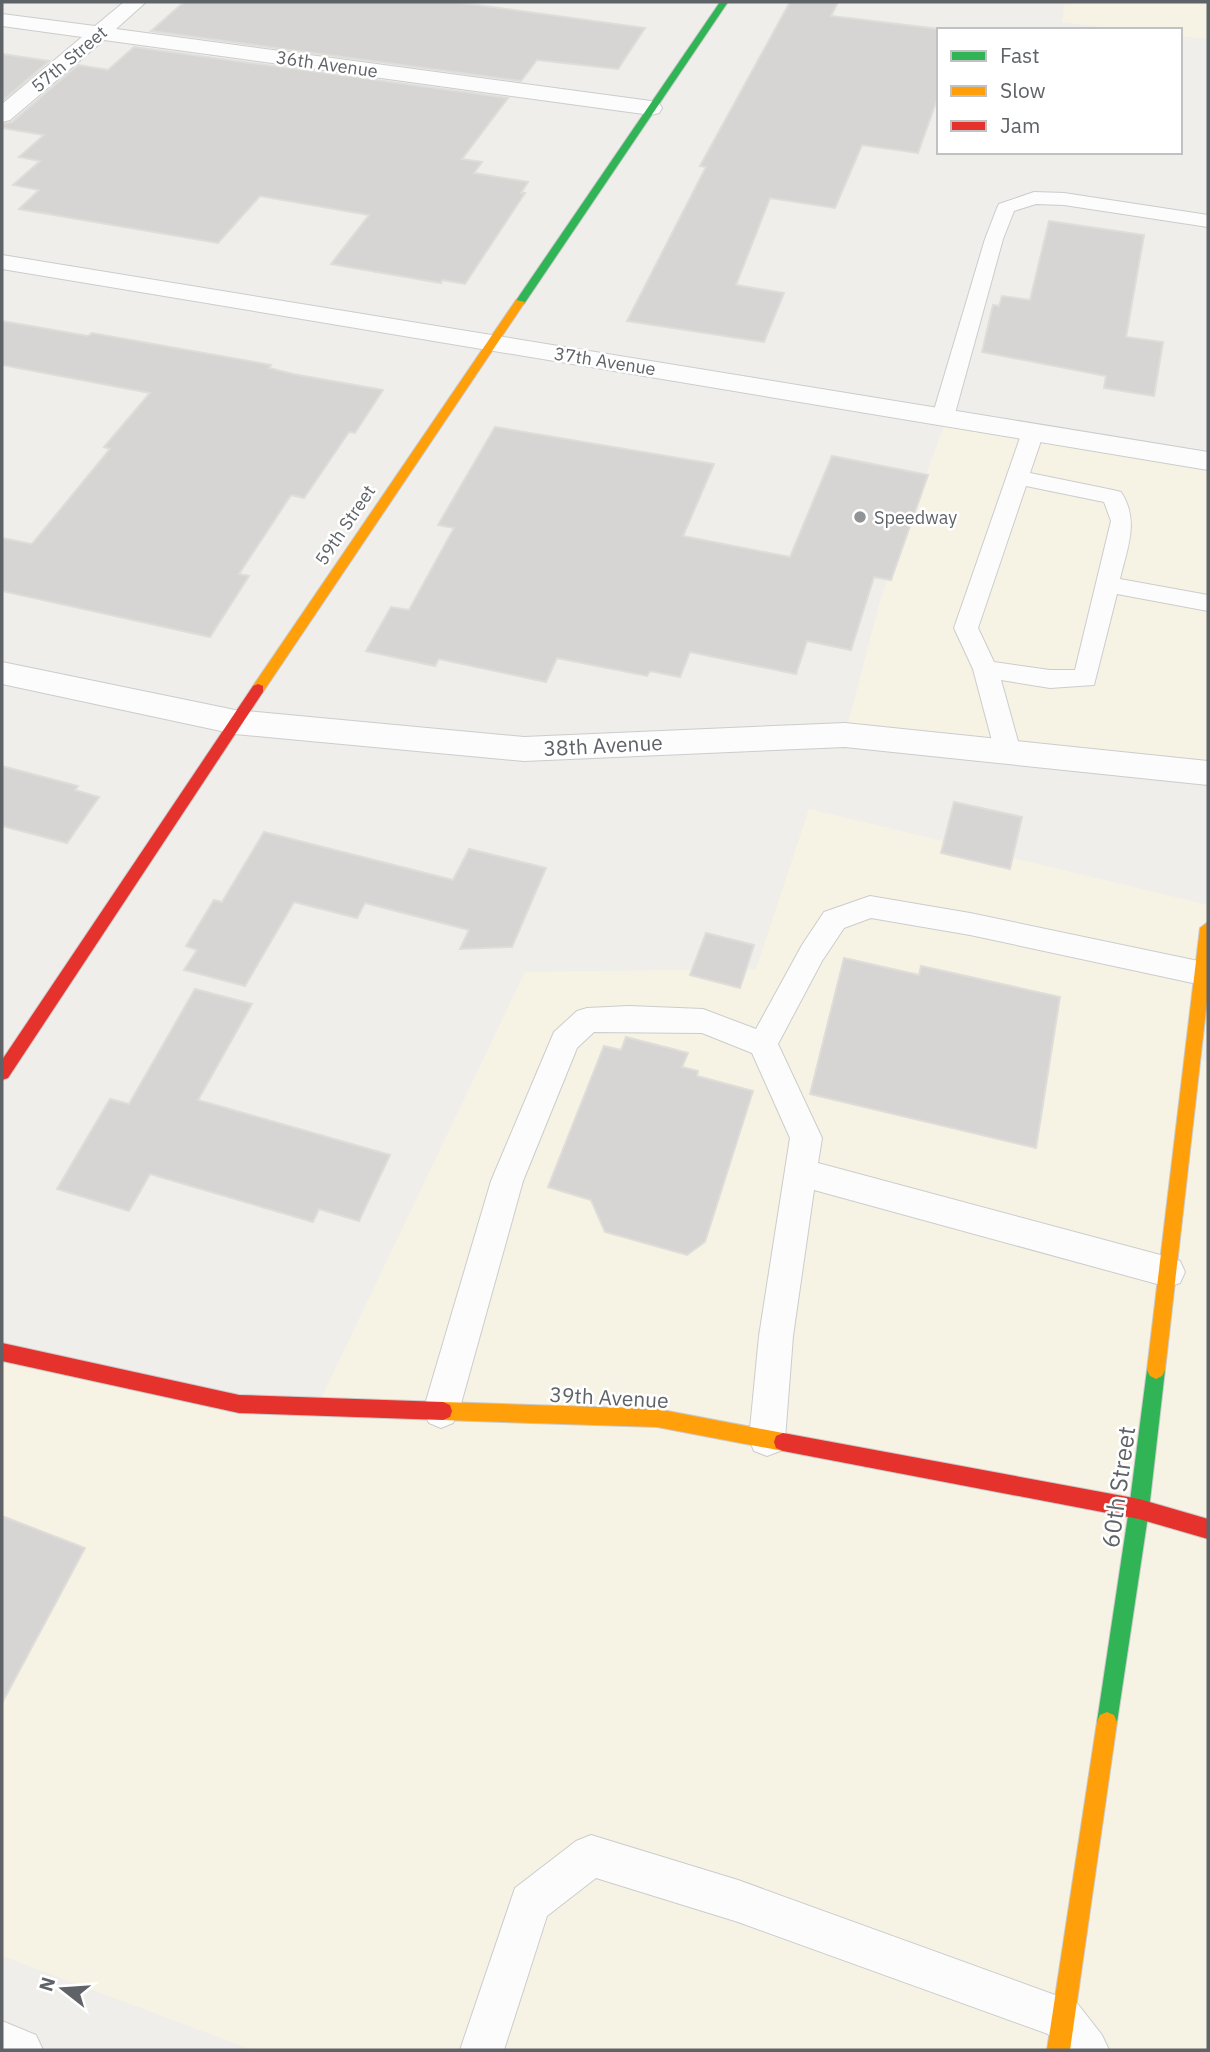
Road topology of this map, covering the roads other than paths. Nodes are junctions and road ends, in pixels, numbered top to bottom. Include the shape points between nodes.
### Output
1 (136, 2) edge
2 (723, 2) edge
3 (2, 20) edge
4 (100, 33) junction
5 (651, 108) junction
6 (2, 116) edge
7 (1208, 221) edge
8 (2, 262) edge
9 (492, 342) junction
10 (943, 417) junction
11 (1033, 432) junction
12 (1208, 461) edge
13 (1019, 478) junction
14 (1107, 584) junction
15 (1208, 603) edge
16 (985, 669) junction
17 (2, 673) edge
18 (235, 722) junction
19 (1008, 752) junction
20 (1208, 773) edge
21 (1208, 928) edge
22 (1202, 973) junction
23 (763, 1044) junction
24 (2, 1073) edge
25 (1197, 1125) edge
26 (801, 1172) junction
27 (1168, 1272) junction
28 (2, 1352) edge
29 (441, 1411) junction
30 (767, 1439) junction
31 (1139, 1509) junction
32 (1208, 1529) edge
33 (1069, 2039) edge
34 (2, 2043) edge
35 (21, 2050) edge
36 (482, 2050) edge

1 - 4 street, 57th Street
2 - 5 street, 59th Street
3 - 4 street, 36th Avenue
4 - 5 street, 36th Avenue
4 - 6 street, 57th Street
5 - 9 street, 59th Street
7 - 10 lane via 1064,199 1034,198 1006,208
8 - 9 street, 37th Avenue
9 - 10 street, 37th Avenue
9 - 18 street, 59th Street
10 - 11 street, 37th Avenue
11 - 12 street, 37th Avenue
11 - 13 lane
13 - 14 lane via 1113,497 1122,521
13 - 16 lane via 966,628
14 - 15 lane
14 - 16 lane via 1086,679
16 - 19 lane
17 - 18 street, 38th Avenue
18 - 19 street, 38th Avenue via 524,749 845,734
18 - 24 street, 59th Street
19 - 20 street, 38th Avenue
21 - 22 street, 60th Street
22 - 23 lane via 870,907 834,920
22 - 25 street, 60th Street
23 - 26 lane via 806,1138
23 - 29 lane via 703,1021 629,1018 587,1020 565,1041 507,1181
25 - 27 street, 60th Street
26 - 27 lane
26 - 30 lane via 776,1336
27 - 31 street, 60th Street
28 - 29 street, 39th Avenue via 239,1404
29 - 30 street, 39th Avenue via 657,1418
30 - 31 street, 39th Avenue
31 - 32 street, 39th Avenue
31 - 33 street, 60th Street
33 - 36 lane via 738,1900 592,1856 530,1903
34 - 35 lane

